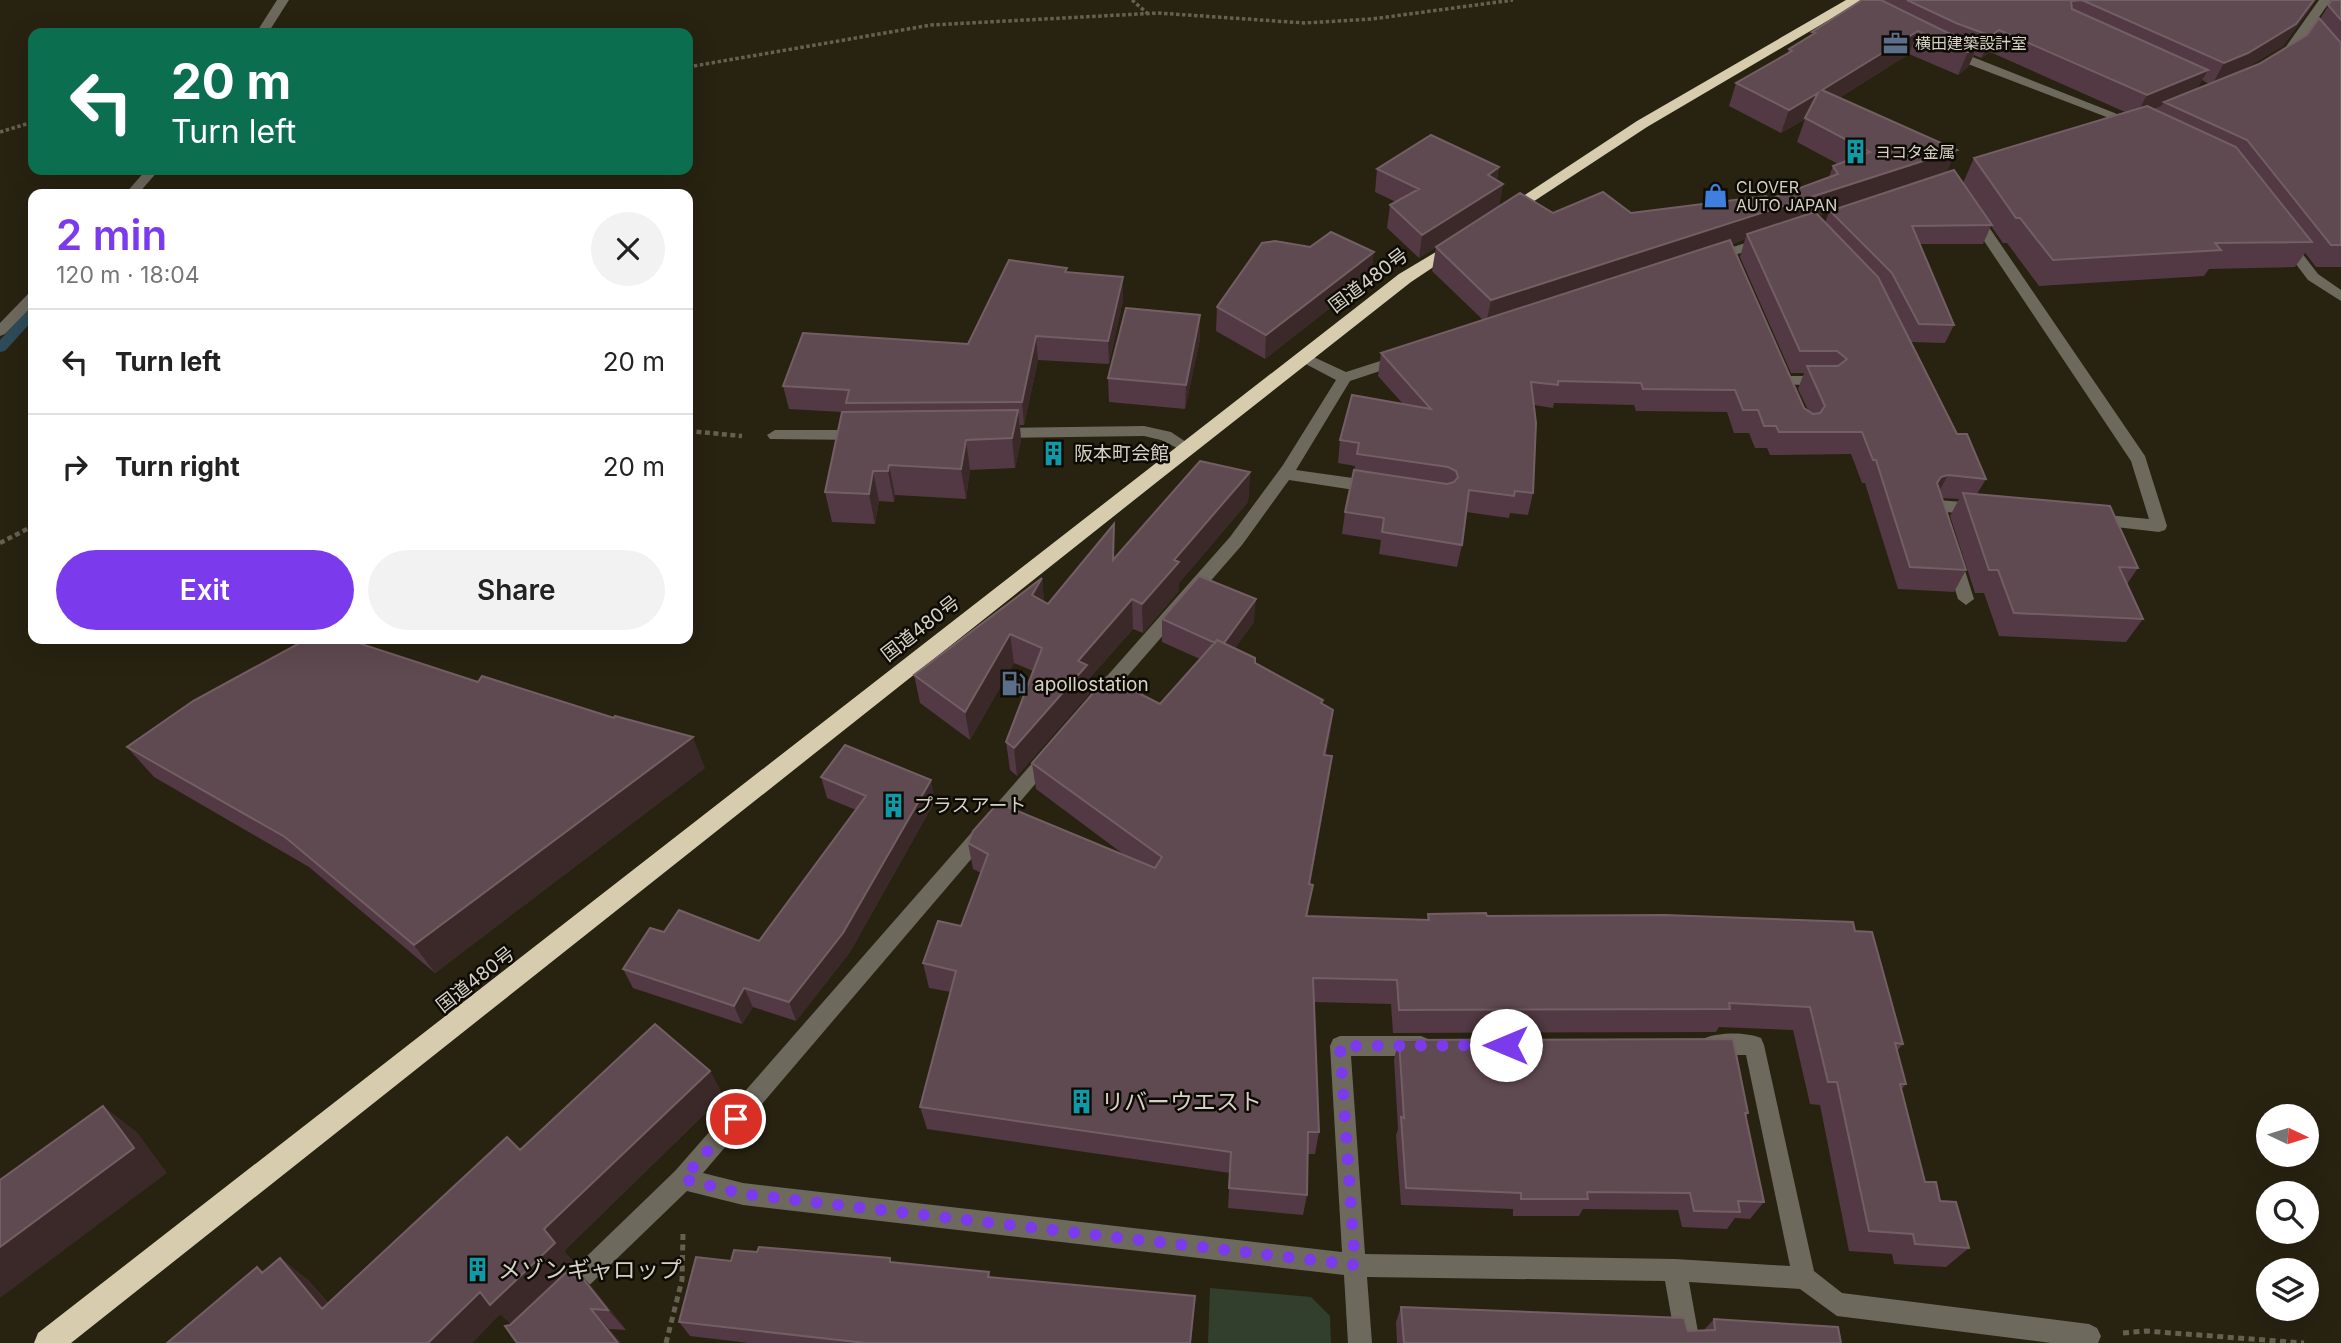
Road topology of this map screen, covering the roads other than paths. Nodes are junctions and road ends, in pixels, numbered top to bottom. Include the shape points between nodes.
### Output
1 (283, 0) edge
2 (2318, 4) edge
3 (1853, 5) edge
4 (265, 28) edge
5 (1942, 50) edge
6 (2270, 63) edge
7 (2108, 132) edge
8 (148, 175) edge
9 (136, 189) edge
10 (1965, 202) edge
11 (1491, 222) edge
12 (1469, 236) edge
13 (2282, 237) edge
14 (1775, 238) edge
15 (1728, 253) junction
16 (1702, 261) edge
17 (1738, 270) edge
18 (2341, 297) edge
19 (28, 302) edge
20 (0, 331) edge
21 (1419, 353) edge
22 (1305, 358) junction
23 (1345, 378) junction
24 (1786, 381) edge
25 (1828, 381) edge
26 (980, 433) edge
27 (870, 434) edge
28 (775, 435) road end
29 (1187, 448) junction
30 (1286, 474) junction
31 (1391, 490) edge
32 (1991, 511) edge
33 (2075, 518) edge
34 (1966, 599) dead end
35 (1086, 712) edge
36 (1060, 743) edge
37 (1685, 1045) edge
38 (1437, 1046) edge
39 (683, 1179) junction
40 (1355, 1265) junction
41 (1675, 1270) junction
42 (1804, 1278) junction
43 (553, 1304) edge
44 (2090, 1336) road end
45 (48, 1343) edge
46 (1360, 1343) edge
47 (1688, 1343) edge

1 - 4 street
2 - 6 street via 2310,33
3 - 11 highway via 1642,124
5 - 7 street via 2143,124
8 - 9 street
10 - 33 street via 2139,460 2158,526
12 - 22 highway, 国道480号 via 1405,278
13 - 18 street via 2313,277
14 - 15 street
15 - 16 street
15 - 17 street
19 - 20 street
21 - 23 street
22 - 23 street
22 - 29 highway, 国道480号
23 - 30 street
24 - 25 street
26 - 29 street via 1144,431
27 - 28 street
29 - 45 highway, 国道480号
30 - 31 street
30 - 35 street via 1236,541
32 - 34 street via 1936,506
36 - 39 street
37 - 42 street via 1754,1045
38 - 40 street via 1340,1046
39 - 40 street via 743,1194
39 - 43 street
40 - 41 street
40 - 46 street
41 - 42 street
41 - 47 street
42 - 44 street via 1837,1304

